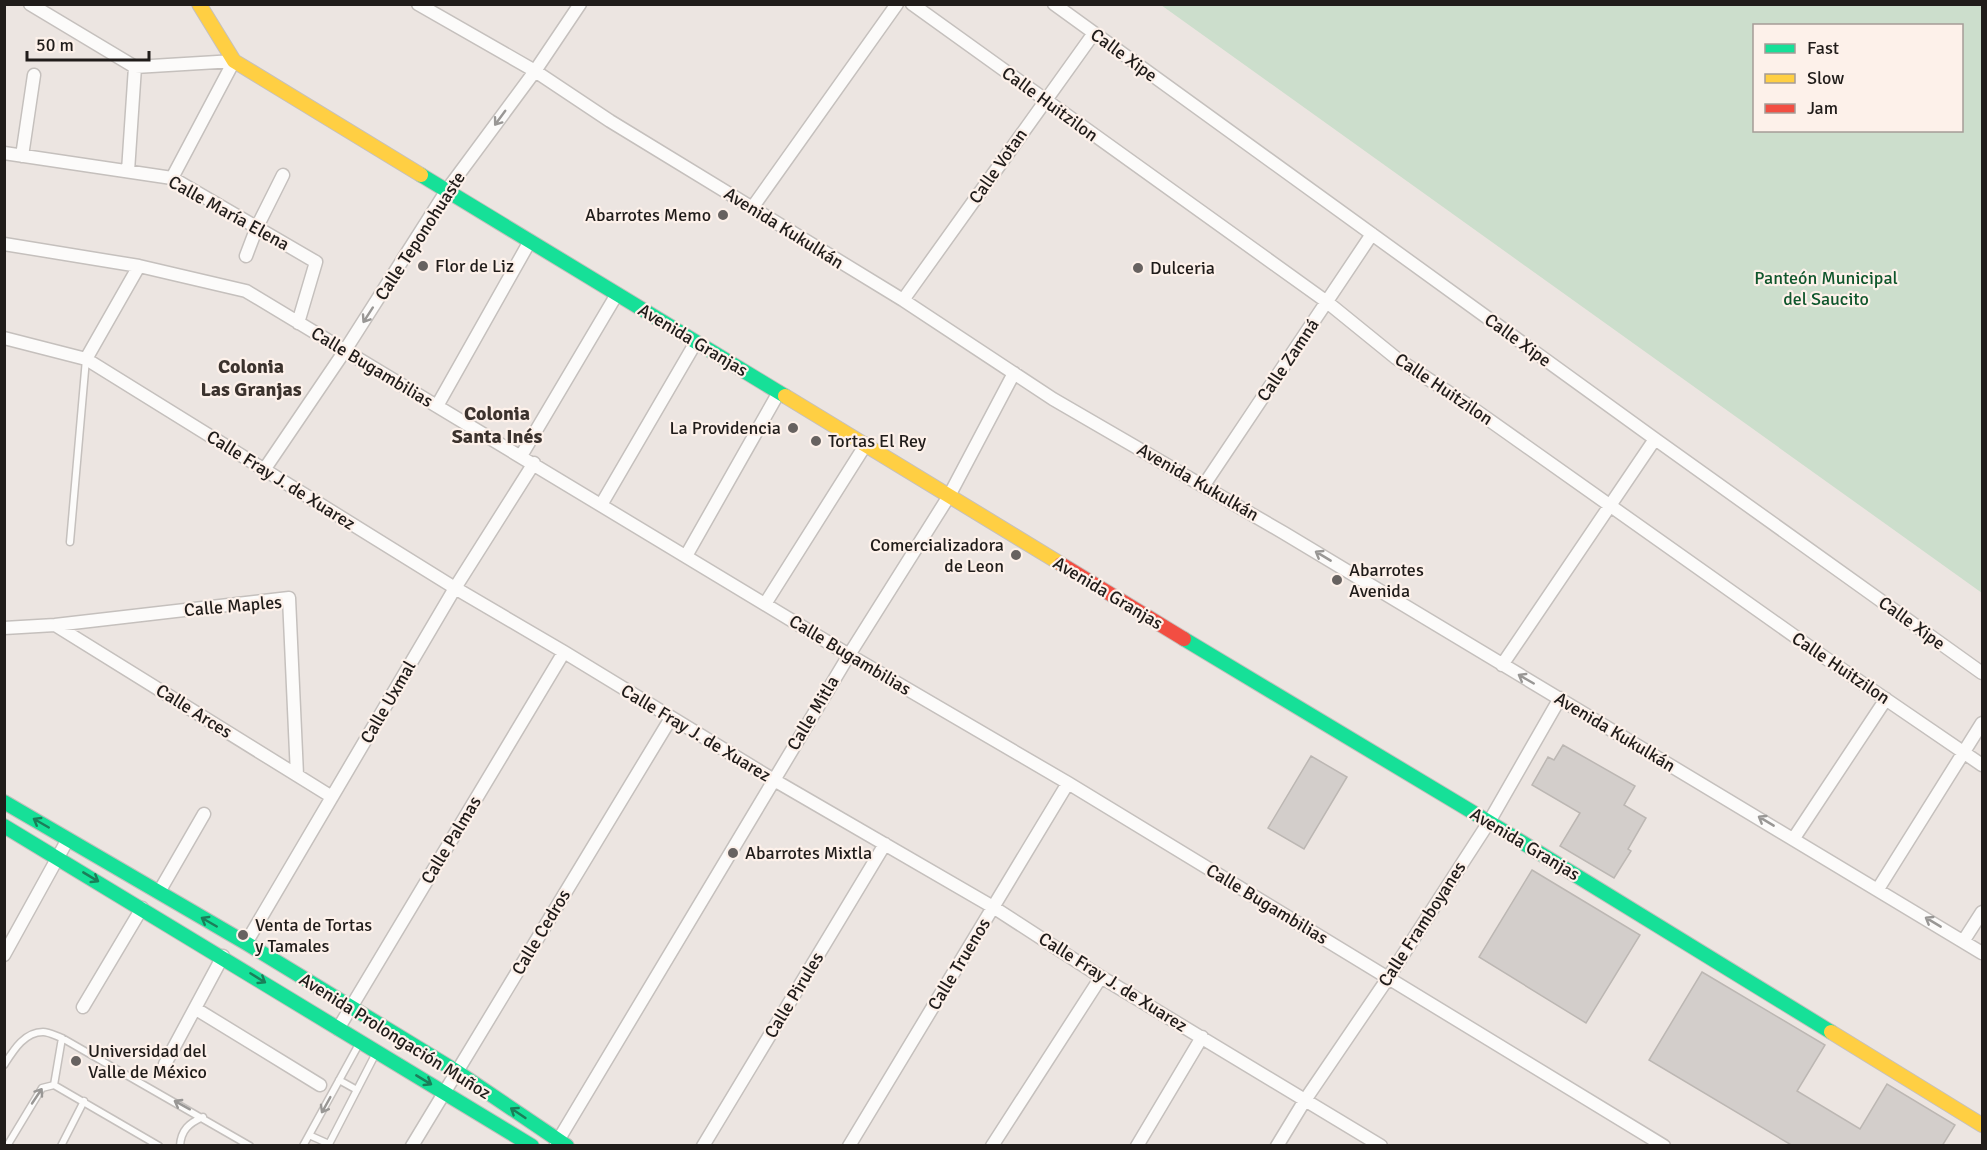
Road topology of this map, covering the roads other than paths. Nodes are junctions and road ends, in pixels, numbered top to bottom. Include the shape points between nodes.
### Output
1 (30, 4) edge
2 (199, 4) edge
3 (418, 4) edge
4 (580, 4) edge
5 (897, 4) edge
6 (912, 4) edge
7 (1054, 4) edge
8 (1094, 33) junction
9 (234, 61) junction
10 (135, 67) junction
11 (535, 71) junction
12 (34, 75) dead end
13 (1045, 101) junction
14 (4, 153) edge
15 (22, 156) junction
16 (128, 171) junction
17 (282, 175) dead end
18 (172, 178) junction
19 (447, 190) junction
20 (752, 208) junction
21 (257, 227) junction
22 (1372, 234) junction
23 (530, 241) junction
24 (4, 243) edge
25 (246, 256) dead end
26 (139, 266) junction
27 (617, 294) junction
28 (903, 300) junction
29 (1327, 302) junction
30 (298, 323) junction
31 (4, 338) edge
32 (696, 342) junction
33 (344, 352) junction
34 (86, 359) junction
35 (1014, 373) junction
36 (779, 392) junction
37 (437, 406) junction
38 (1655, 440) junction
39 (866, 444) junction
40 (521, 456) junction
41 (534, 463) junction
42 (264, 471) junction
43 (1204, 485) junction
44 (949, 496) junction
45 (601, 505) junction
46 (1609, 506) junction
47 (70, 542) dead end
48 (686, 556) junction
49 (455, 588) junction
50 (765, 604) junction
51 (55, 625) junction
52 (4, 628) edge
53 (564, 652) junction
54 (849, 655) junction
55 (1502, 665) junction
56 (1983, 674) edge
57 (1560, 698) junction
58 (1886, 699) junction
59 (671, 718) junction
60 (1983, 723) edge
61 (1964, 752) junction
62 (1983, 765) edge
63 (297, 775) junction
64 (774, 780) junction
65 (1068, 783) junction
66 (332, 797) junction
67 (4, 801) edge
68 (204, 814) dead end
69 (1489, 822) junction
70 (4, 826) edge
71 (1794, 838) junction
72 (68, 839) junction
73 (885, 844) junction
74 (58, 857) junction
75 (1878, 889) junction
76 (159, 892) junction
77 (993, 907) junction
78 (142, 908) junction
79 (1983, 912) edge
80 (1964, 940) junction
81 (246, 943) junction
82 (1983, 953) edge
83 (4, 955) edge
84 (223, 956) junction
85 (1101, 977) junction
86 (1388, 978) junction
87 (84, 1007) dead end
88 (350, 1008) junction
89 (196, 1010) junction
90 (338, 1029) junction
91 (62, 1038) junction
92 (1202, 1038) junction
93 (360, 1042) junction
94 (377, 1052) junction
95 (165, 1064) dead end
96 (4, 1065) edge
97 (456, 1071) junction
98 (339, 1080) junction
99 (54, 1085) junction
100 (320, 1085) dead end
101 (357, 1090) junction
102 (443, 1092) junction
103 (1305, 1100) junction
104 (84, 1101) junction
105 (203, 1117) junction
106 (1983, 1125) edge
107 (309, 1135) junction
108 (560, 1144) edge
109 (328, 1145) edge
110 (7, 1146) edge
111 (61, 1146) edge
112 (159, 1146) edge
113 (180, 1146) edge
114 (250, 1146) edge
115 (303, 1146) edge
116 (412, 1146) edge
117 (532, 1146) edge
118 (703, 1146) edge
119 (849, 1146) edge
120 (992, 1146) edge
121 (1137, 1146) edge
122 (1277, 1146) edge
123 (1381, 1146) edge
124 (1664, 1146) edge

1 - 10 street
2 - 9 street
3 - 11 street, Avenida Kukulkán
4 - 11 street, Calle Teponohuaste
5 - 20 street
6 - 13 street, Calle Huitzilon
7 - 8 street, Calle Xipe
8 - 13 street, Calle Votan
8 - 22 street, Calle Xipe
9 - 10 street
9 - 18 street
9 - 19 street, Avenida Granjas
10 - 16 street
11 -> 19 street, Calle Teponohuaste
11 - 20 street, Avenida Kukulkán
12 - 15 street
13 - 28 street, Calle Votan
13 - 29 street, Calle Huitzilon
14 - 15 street, Calle María Elena
15 - 16 street, Calle María Elena
16 - 18 street, Calle María Elena
17 - 21 street
18 - 21 street, Calle María Elena
19 - 23 street, Avenida Granjas
19 -> 33 street, Calle Teponohuaste
20 - 28 street, Avenida Kukulkán
21 - 25 street
21 - 30 street, Calle María Elena via 316,262
22 - 29 street, Calle Zamná
22 - 38 street, Calle Xipe
23 - 27 street, Avenida Granjas
23 - 37 street
24 - 26 street, Calle Bugambilias
26 - 30 street, Calle Bugambilias via 246,291
26 - 34 street
27 - 32 street, Avenida Granjas
27 - 40 street
28 - 35 street, Avenida Kukulkán
29 - 43 street, Calle Zamná
29 - 46 street, Calle Huitzilon via 1396,358
30 - 33 street, Calle Bugambilias
31 - 34 street, Calle Fray J. de Xuarez
32 - 36 street, Avenida Granjas
32 - 45 street
33 - 37 street, Calle Bugambilias
33 - 42 street, Calle Teponohuaste
34 - 42 street, Calle Fray J. de Xuarez
34 - 47 lane
35 - 43 street, Avenida Kukulkán
35 - 44 street, Calle Mitla
36 - 39 street, Avenida Granjas
36 - 48 street
37 - 40 street, Calle Bugambilias
38 - 46 street
38 - 56 street, Calle Xipe
39 - 44 street, Avenida Granjas
39 - 50 street
40 - 41 street, Calle Bugambilias
41 - 45 street, Calle Bugambilias
41 - 49 street, Calle Uxmal
42 - 49 street, Calle Fray J. de Xuarez
55 -> 43 street, Avenida Kukulkán
44 - 54 street, Calle Mitla
44 - 69 street, Avenida Granjas
45 - 48 street, Calle Bugambilias
46 - 55 street
46 - 58 street, Calle Huitzilon
48 - 50 street, Calle Bugambilias
49 - 53 street, Calle Fray J. de Xuarez
49 - 66 street, Calle Uxmal
50 - 54 street, Calle Bugambilias
51 - 52 street, Calle Maples
51 - 63 street, Calle Arces
51 - 63 street, Calle Maples via 289,598
53 - 59 street, Calle Fray J. de Xuarez
53 - 88 street, Calle Palmas
54 - 64 street, Calle Mitla
54 - 65 street, Calle Bugambilias
57 -> 55 street, Avenida Kukulkán
57 - 69 street, Calle Framboyanes
71 -> 57 street, Avenida Kukulkán
58 - 61 street, Calle Huitzilon
58 - 71 street
59 - 64 street, Calle Fray J. de Xuarez
59 - 97 street, Calle Cedros
60 - 61 street
61 - 62 street, Calle Huitzilon
61 - 75 street
63 - 66 street, Calle Arces
64 - 73 street, Calle Fray J. de Xuarez
64 - 108 street, Calle Mitla
65 - 77 street, Calle Truenos
65 - 86 street, Calle Bugambilias
66 - 81 street, Calle Uxmal
72 -> 67 street, Avenida Prolongación Muñoz
68 - 76 street
69 - 86 street, Calle Framboyanes
69 - 106 street, Avenida Granjas
70 - 74 street, Avenida Prolongación Muñoz
71 - 75 street, Avenida Kukulkán
72 - 74 street
72 - 76 street, Avenida Prolongación Muñoz
73 - 77 street, Calle Fray J. de Xuarez
73 - 118 street, Calle Pirules
74 -> 78 street, Avenida Prolongación Muñoz
74 - 83 street
80 -> 75 street, Avenida Kukulkán
81 -> 76 street, Avenida Prolongación Muñoz
77 - 85 street, Calle Fray J. de Xuarez
77 - 119 street, Calle Truenos
78 - 84 street, Avenida Prolongación Muñoz
78 - 87 street
79 - 80 street
80 - 82 street, Avenida Kukulkán
81 - 88 street, Avenida Prolongación Muñoz
84 - 89 street
84 -> 90 street, Avenida Prolongación Muñoz
85 - 92 street, Calle Fray J. de Xuarez
85 - 120 street
86 - 103 street, Calle Framboyanes
86 - 124 street, Calle Bugambilias
88 - 90 street, Calle Palmas
88 - 97 street, Avenida Prolongación Muñoz
89 - 95 street
89 - 100 street
90 - 93 street, Avenida Prolongación Muñoz
91 - 96 lane via 44,1032 29,1035
91 - 99 lane
105 -> 91 lane
92 - 103 street, Calle Fray J. de Xuarez
92 - 121 street
93 - 94 street, Avenida Prolongación Muñoz
93 - 98 lane
94 - 101 lane
94 -> 102 street, Avenida Prolongación Muñoz
97 - 102 street, Calle Cedros
108 -> 97 street, Avenida Prolongación Muñoz
98 - 101 lane
98 -> 107 lane
99 - 104 lane
110 -> 99 lane via 42,1088
101 - 109 lane
102 - 116 street, Calle Cedros
102 - 117 street, Avenida Prolongación Muñoz
103 - 122 street, Calle Framboyanes
103 - 123 street, Calle Fray J. de Xuarez
104 - 111 lane
104 - 112 lane
105 - 113 lane via 190,1123 182,1133
105 - 114 lane
107 - 109 lane
107 - 115 lane

